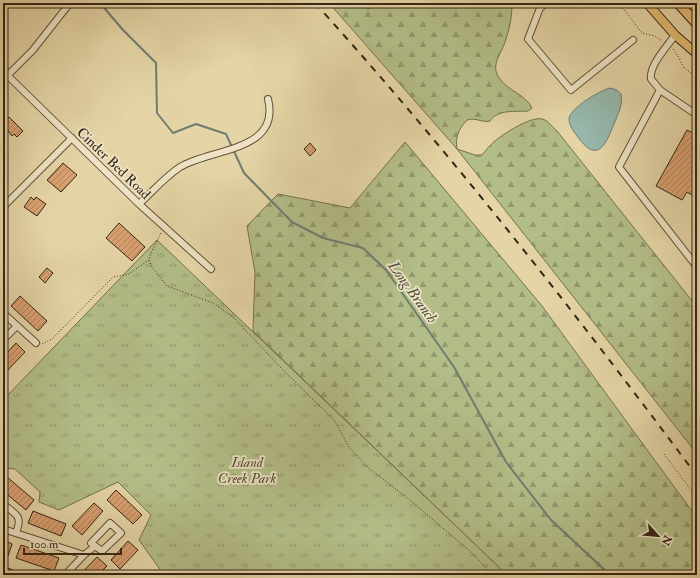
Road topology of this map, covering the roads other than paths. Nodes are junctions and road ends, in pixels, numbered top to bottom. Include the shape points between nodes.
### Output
1 (70, 3) edge
2 (547, 3) edge
3 (647, 3) edge
4 (678, 3) edge
5 (697, 24) edge
6 (675, 35) junction
7 (633, 40) dead end
8 (697, 54) edge
9 (5, 74) edge
10 (660, 90) junction
11 (268, 99) dead end
12 (697, 115) edge
13 (72, 138) junction
14 (139, 204) junction
15 (3, 207) edge
16 (697, 267) edge
17 (211, 269) dead end
18 (3, 313) edge
19 (17, 326) junction
20 (3, 340) edge
21 (36, 343) road end
22 (3, 504) edge
23 (3, 529) edge
24 (16, 533) junction
25 (94, 546) junction
26 (84, 555) junction
27 (65, 575) edge

1 - 9 street via 33,50
2 - 7 street via 540,8 528,39 571,90
3 - 6 main road
4 - 5 highway
6 - 8 main road
6 - 10 street via 651,73 651,80
9 - 13 street, Cinder Bed Road
10 - 12 street
10 - 16 street via 619,167
11 - 14 street via 271,108 269,121 253,140 232,150 203,157 180,168
13 - 14 street, Cinder Bed Road
13 - 15 street
14 - 17 street, Cinder Bed Road
18 - 19 street
19 - 20 street
19 - 21 street
22 - 24 street via 18,517 20,523
23 - 24 street
24 - 26 street
25 - 25 street via 102,551 121,533 110,523 91,543
25 - 26 street
26 - 27 street

